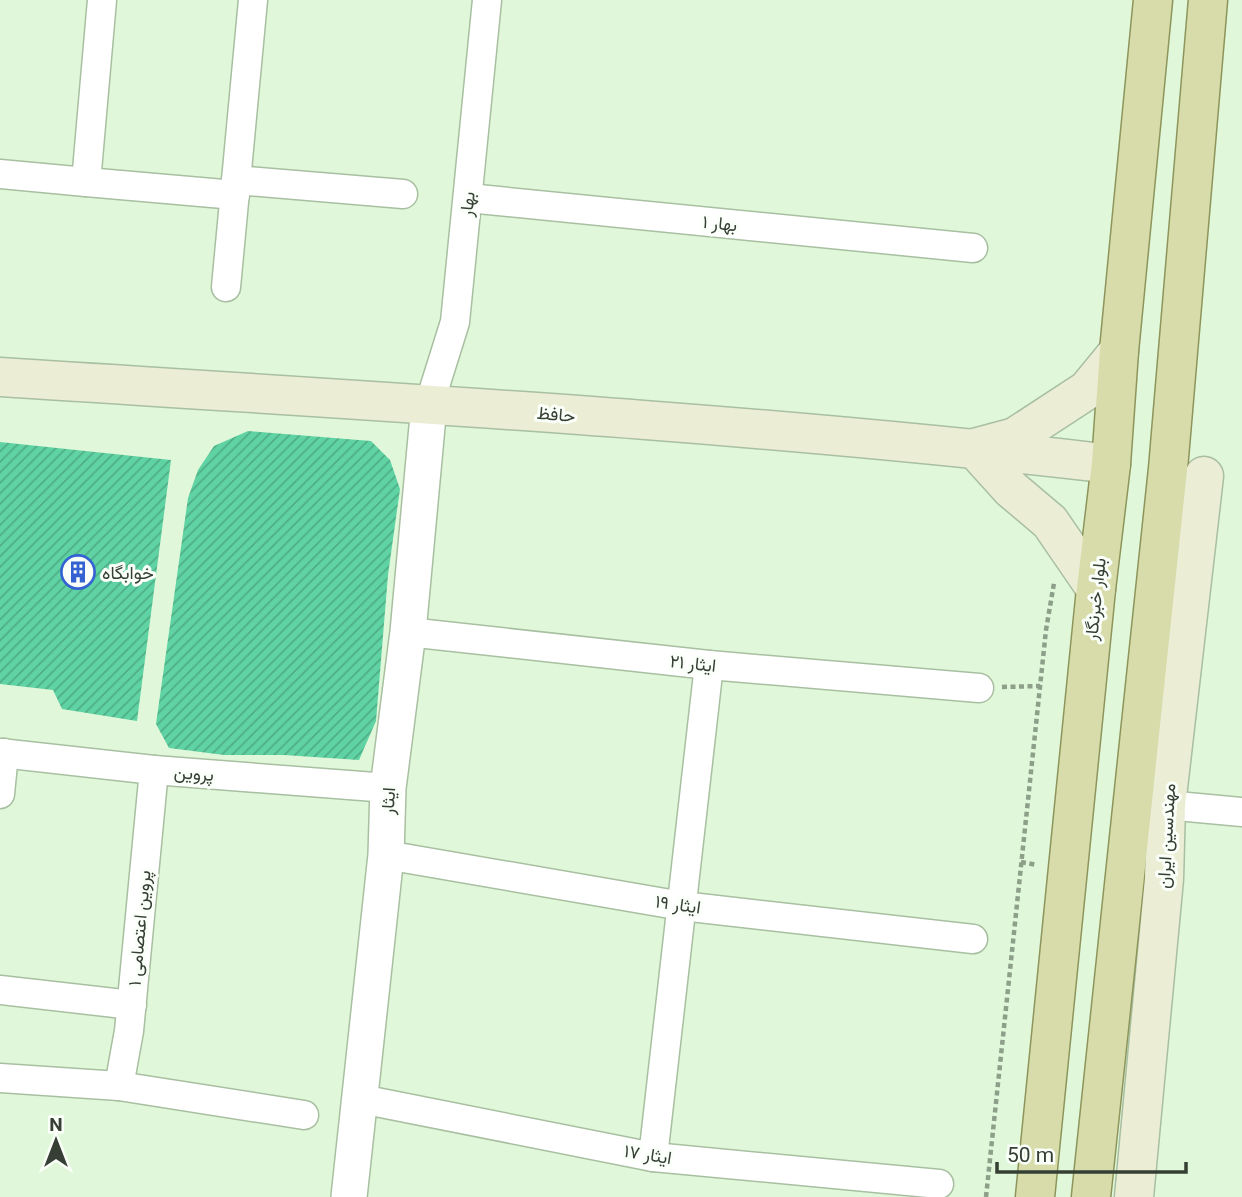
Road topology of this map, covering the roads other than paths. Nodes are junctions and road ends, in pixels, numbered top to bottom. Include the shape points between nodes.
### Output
1 (102, 0) edge
2 (253, 0) edge
3 (487, 0) edge
4 (1153, 0) edge
5 (1208, 0) edge
6 (0, 174) edge
7 (86, 182) junction
8 (236, 187) junction
9 (403, 194) dead end
10 (468, 198) junction
11 (973, 248) dead end
12 (226, 287) dead end
13 (1119, 351) junction
14 (0, 377) edge
15 (429, 405) junction
16 (975, 448) junction
17 (1111, 464) junction
18 (1186, 472) junction
19 (1096, 589) junction
20 (408, 632) junction
21 (709, 665) junction
22 (979, 688) road end
23 (2, 753) edge
24 (154, 770) junction
25 (388, 788) junction
26 (0, 794) edge
27 (1166, 805) junction
28 (1242, 813) edge
29 (386, 855) junction
30 (682, 906) junction
31 (973, 939) dead end
32 (0, 990) edge
33 (132, 1006) junction
34 (0, 1078) edge
35 (119, 1086) junction
36 (361, 1099) junction
37 (304, 1115) dead end
38 (653, 1157) junction
39 (939, 1184) dead end
40 (349, 1197) edge
41 (1035, 1197) edge
42 (1091, 1197) edge
43 (1134, 1197) edge

1 - 7 street
2 - 8 street
3 - 10 street, بهار
4 - 13 main road, بلوار خبرنگار
5 - 18 main road
6 - 7 street
7 - 8 street
8 - 9 street
8 - 12 street
10 - 11 street, بهار ۱
10 - 15 street, بهار via 455,321
13 - 16 main road via 1087,390 1015,437
13 - 17 main road, بلوار خبرنگار
14 - 15 main road, حافظ
15 - 16 main road, حافظ
15 - 20 street, ایثار
16 - 17 main road, حافظ
16 - 19 main road via 1011,489 1050,522
17 - 18 main road
17 - 19 main road, بلوار خبرنگار
18 - 27 main road, مهندسین ایران
18 - 42 main road
19 - 41 main road, بلوار خبرنگار
20 - 21 street, ایثار ۲۱
20 - 25 street, ایثار
21 - 22 street, ایثار ۲۱
21 - 30 street
23 - 24 street, پروین
23 - 26 street
24 - 25 street, پروین
24 - 33 street, پروین اعتصامی ۱
25 - 29 street, ایثار
27 - 28 street
27 - 43 main road, مهندسین ایران via 1164,879
29 - 30 street, ایثار ۱۹
29 - 36 street, ایثار
30 - 31 street, ایثار ۱۹
30 - 38 street
32 - 33 street
33 - 35 street, پروین اعتصامی ۱
34 - 35 street
35 - 37 street
36 - 38 street, ایثار ۱۷
36 - 40 street, ایثار
38 - 39 street, ایثار ۱۷

